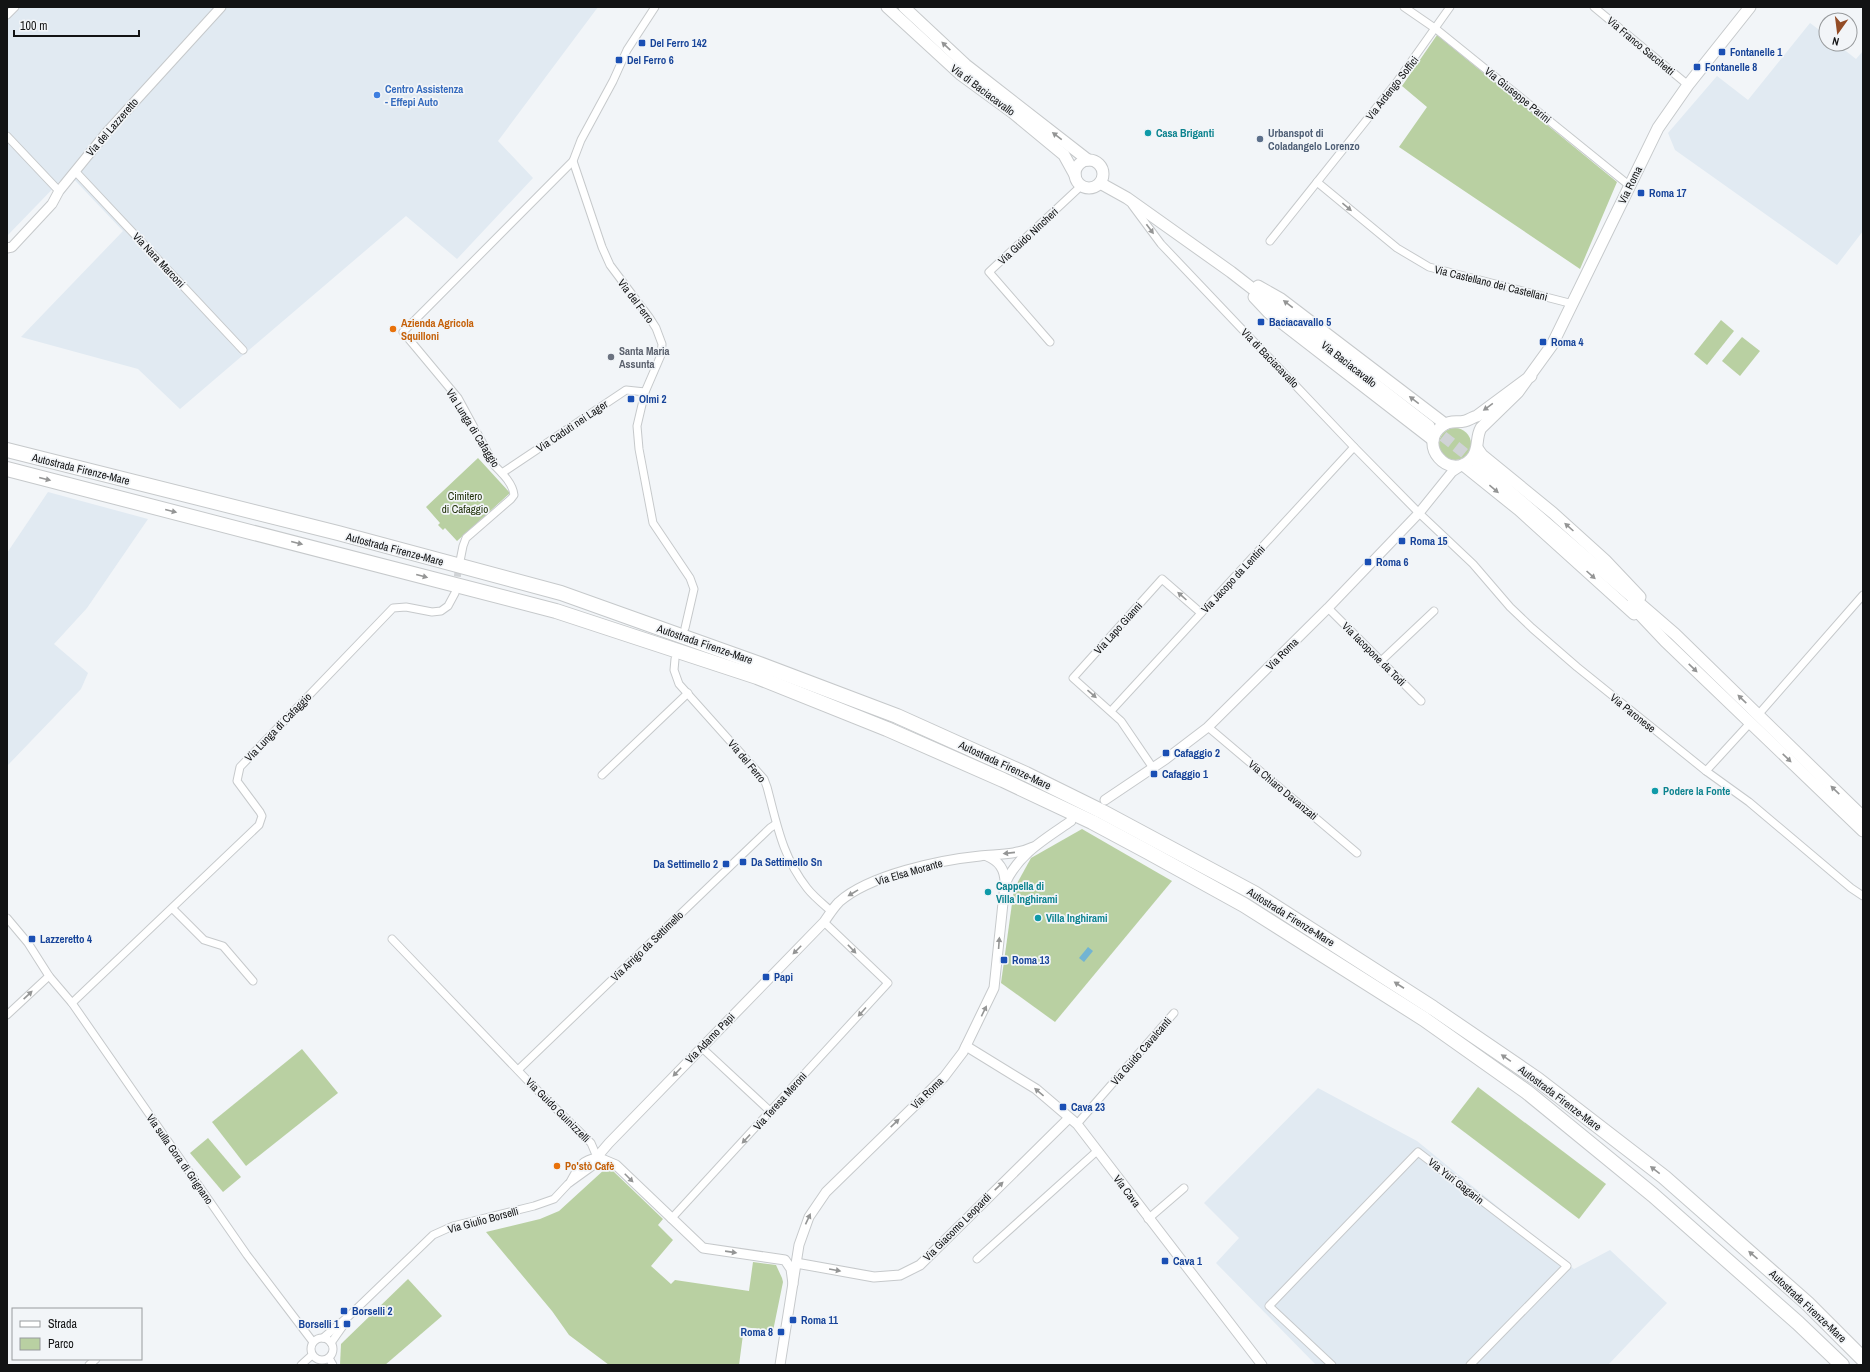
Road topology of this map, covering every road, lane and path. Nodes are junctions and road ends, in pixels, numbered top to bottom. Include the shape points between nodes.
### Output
1 (16, 7) edge
2 (221, 7) edge
3 (655, 7) edge
4 (887, 7) edge
5 (904, 7) edge
6 (1404, 7) edge
7 (1450, 7) edge
8 (1594, 7) edge
9 (1750, 7) edge
10 (7, 15) edge
11 (1436, 28) junction
12 (1688, 84) junction
13 (7, 136) edge
14 (1088, 160) junction
15 (574, 161) junction
16 (75, 171) junction
17 (1075, 175) junction
18 (1317, 182) junction
19 (1100, 183) junction
20 (1081, 186) junction
21 (1630, 186) junction
22 (59, 191) junction
23 (1127, 198) junction
24 (1270, 241) dead end
25 (9, 250) edge
26 (1231, 272) junction
27 (1572, 304) junction
28 (1050, 342) dead end
29 (243, 350) dead end
30 (1531, 376) junction
31 (645, 392) junction
32 (1459, 422) junction
33 (1445, 424) junction
34 (1429, 426) tunnel mouth
35 (1433, 440) junction
36 (1477, 444) junction
37 (1354, 447) junction
38 (7, 450) edge
39 (1442, 462) junction
40 (1477, 463) tunnel mouth
41 (1462, 465) junction
42 (7, 469) edge
43 (502, 473) junction
44 (1441, 487) junction
45 (1418, 513) junction
46 (460, 561) tunnel mouth
47 (1598, 570) junction
48 (455, 593) tunnel mouth
49 (1863, 594) edge
50 (1328, 608) junction
51 (1434, 611) dead end
52 (1201, 613) junction
53 (685, 628) dead end
54 (1675, 634) junction
55 (1665, 641) junction
56 (675, 658) dead end
57 (1381, 661) junction
58 (688, 693) junction
59 (1420, 700) dead end
60 (1111, 711) junction
61 (1754, 719) junction
62 (1208, 727) junction
63 (1153, 768) junction
64 (1706, 772) junction
65 (602, 774) dead end
66 (1105, 800) dead end
67 (1863, 817) edge
68 (1071, 821) dead end
69 (776, 824) junction
70 (1863, 831) edge
71 (1033, 847) junction
72 (1357, 853) dead end
73 (984, 856) junction
74 (1005, 884) junction
75 (1863, 896) edge
76 (172, 909) junction
77 (831, 912) junction
78 (7, 918) edge
79 (824, 922) junction
80 (392, 939) dead end
81 (49, 976) junction
82 (253, 981) dead end
83 (72, 1003) junction
84 (1174, 1013) dead end
85 (7, 1015) edge
86 (966, 1046) junction
87 (701, 1047) junction
88 (518, 1070) junction
89 (771, 1112) junction
90 (1069, 1118) junction
91 (1077, 1124) junction
92 (1097, 1151) junction
93 (597, 1157) junction
94 (1184, 1188) dead end
95 (671, 1219) junction
96 (1148, 1219) junction
97 (799, 1245) junction
98 (977, 1259) dead end
99 (785, 1260) junction
100 (796, 1263) junction
101 (793, 1284) junction
102 (350, 1315) junction
103 (323, 1338) junction
104 (313, 1342) junction
105 (331, 1343) junction
106 (312, 1355) junction
107 (329, 1358) junction
108 (1863, 1359) edge
109 (321, 1363) edge
110 (301, 1365) edge
111 (333, 1365) edge
112 (780, 1365) edge
113 (1262, 1365) edge
114 (1332, 1365) edge
115 (1470, 1365) edge
116 (1842, 1365) edge

1 - 10 street
2 - 16 street, Via del Lazzeretto via 107,132
3 - 15 street via 627,50 581,140
4 - 17 main road, Via di Baciacavallo via 960,74 1064,155
14 -> 5 main road, Via di Baciacavallo via 966,65
6 - 11 street, Via Giuseppe Parini
7 - 11 street, Via Ardengo Soffici
8 - 12 street, Via Franco Sacchetti
9 - 12 main road, Via Roma
11 - 18 street, Via Ardengo Soffici
11 - 21 street, Via Giuseppe Parini
12 - 21 main road, Via Roma via 1658,128
13 - 22 street
14 - 17 main road via 1079,165
14 - 19 main road, Via di Baciacavallo via 1095,162 1102,169
15 - 31 street, Via del Ferro via 610,265 649,317 662,344 661,356
15 - 43 street, Via Lunga di Cafaggio via 403,332 458,398 494,466
16 - 22 street, Via del Lazzeretto
16 - 29 street, Via Nara Marconi
17 - 20 main road, Via di Baciacavallo
18 - 24 street, Via Ardengo Soffici
18 -> 27 street, Via Castellano dei Castellani via 1398,248 1428,267
19 - 20 main road via 1091,188
19 - 23 main road, Via di Baciacavallo
20 - 28 street, Via Guido Nincheri via 989,272
21 - 27 main road, Via Roma
22 - 25 street, Via del Lazzeretto via 52,204
23 - 26 main road, Via di Baciacavallo
23 -> 37 street, Via di Baciacavallo via 1161,244
33 -> 26 main road via 1282,299
26 - 34 main road, Via Baciacavallo
26 - 35 main road via 1269,313
27 - 30 main road, Via Roma via 1552,345
30 -> 32 main road, Via Roma via 1477,416
30 - 36 main road, Via Roma via 1481,428
31 - 43 street, Via Caduti nei Lager via 626,390
31 - 53 street, Via del Ferro via 637,426 653,523 694,588
32 - 33 main road, Via Roma
32 - 36 main road via 1471,428
33 - 35 main road via 1437,431
35 - 39 main road via 1436,455
36 - 41 main road, Via Roma via 1472,458
54 -> 36 main road via 1605,560 1554,513 1482,455
37 - 45 street, Via di Baciacavallo
37 - 52 street, Via Jacopo da Lentini
108 -> 38 highway, Autostrada Firenze-Mare via 1807,1303 1664,1177 1537,1079 1433,1008 1254,893 1103,812 897,716 561,593
39 - 41 main road via 1451,466
39 - 44 street via 1445,476
40 - 47 main road
41 - 44 street, Via Roma via 1452,472
41 -> 55 main road via 1519,510
42 -> 116 highway, Autostrada Firenze-Mare via 564,614 764,680 887,729 1092,822 1244,905 1424,1020 1527,1092 1654,1195
43 - 46 street, Via Lunga di Cafaggio via 514,495 466,538
44 - 45 street, Via Roma
45 - 50 street, Via Roma
45 - 64 street, Via Paronese via 1473,564 1532,628
47 - 54 main road
47 - 55 main road
48 - 76 street, Via Lunga di Cafaggio via 448,606 441,611 393,608 240,767 237,781 262,816 259,825
49 - 61 street
50 - 57 street, Via Iacopone da Todi
50 - 62 street, Via Roma
51 - 57 street
52 - 60 street, Via Jacopo da Lentini
52 -> 60 street, Via Lapo Gianni via 1162,579 1073,678
61 -> 54 main road
55 -> 61 main road
56 - 58 street, Via del Ferro via 675,675 679,684
57 - 59 street, Via Iacopone da Todi
58 - 65 street
58 - 69 street, Via del Ferro via 764,779
60 - 63 street via 1121,721
61 - 64 street
67 -> 61 main road
61 -> 70 main road
62 - 63 street, Via Roma
62 - 72 street, Via Chiaro Davanzati
63 - 66 street, Via Roma
64 - 75 street, Via Paronese via 1749,802
68 - 71 street, Via Roma
69 - 77 street, Via del Ferro via 779,838 795,872
69 - 88 street, Via Arrigo da Settimello
71 -> 73 street, Via Elsa Morante via 1020,852
71 - 74 street, Via Roma via 1015,866
73 - 74 street via 1000,865 1005,875
73 -> 77 street, Via Elsa Morante via 938,862 876,881 840,901
86 -> 74 street, Via Roma via 994,988
76 - 82 street via 204,940 223,946
76 - 83 street, Via Lunga di Cafaggio
77 - 79 street, Via Elsa Morante
78 - 81 street via 28,943
79 -> 87 street, Via Adamo Papi
79 -> 89 street, Via Teresa Meroni via 888,983
80 - 88 street, Via Guido Guinizzelli
81 - 83 street, Via sulla Gora di Grignano
85 -> 81 street
83 - 104 street, Via sulla Gora di Grignano via 247,1255
84 - 91 street, Via Guido Cavalcanti
90 -> 86 street, Via Cava via 1023,1080
97 -> 86 street, Via Roma via 809,1217 826,1192 944,1077
87 - 89 street
87 -> 93 street, Via Adamo Papi
88 - 93 street, Via Guido Guinizzelli via 591,1143
89 -> 95 street, Via Teresa Meroni
90 - 91 street, Via Cava
100 -> 90 street, Via Giacomo Leopardi via 874,1277 900,1275 920,1265
91 - 92 street, Via Cava
92 - 96 street, Via Cava
92 - 98 street
93 -> 95 street via 616,1165
93 - 102 street, Via Giulio Borselli via 586,1159 554,1199 453,1226 433,1235
94 - 96 street
95 -> 99 street via 703,1248
96 - 113 street, Via Cava
97 - 99 street via 793,1258
97 - 100 street, Via Roma
99 - 101 street via 791,1268
100 - 101 street, Via Roma
101 - 112 street, Via Roma
102 - 103 street, Via Giulio Borselli
102 - 105 street, Via Giulio Borselli
103 - 104 street
103 - 105 street
104 - 106 street via 310,1350
105 - 107 street via 333,1352
106 - 109 street
106 - 110 street
107 - 109 street
107 - 111 street
114 - 115 street, Via Yuri Gagarin via 1269,1306 1418,1152 1567,1266

